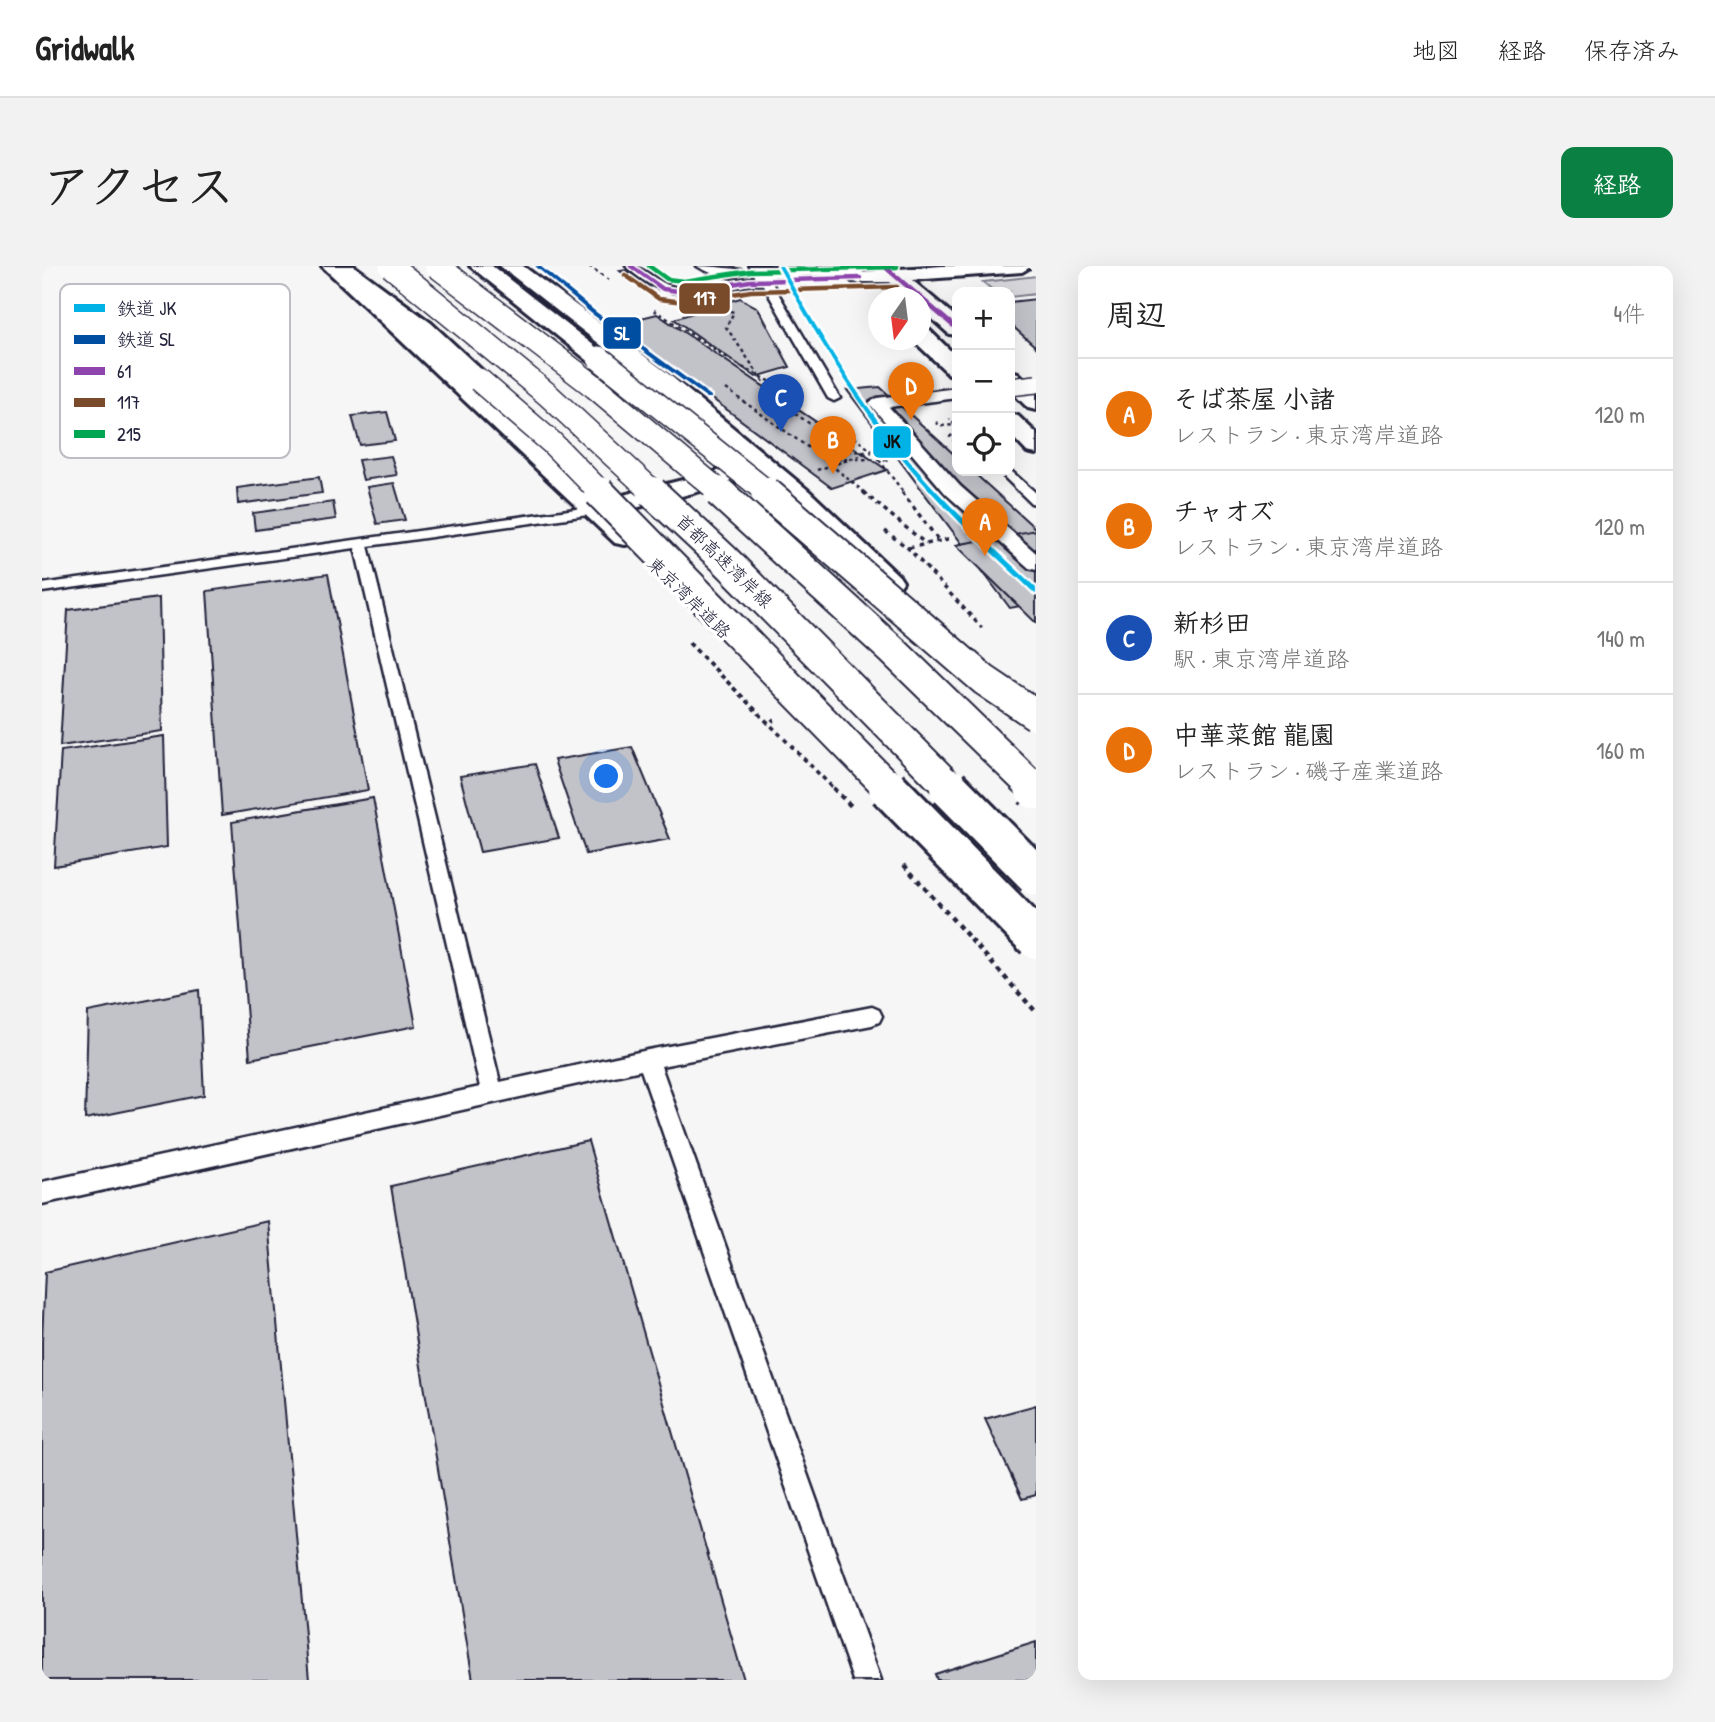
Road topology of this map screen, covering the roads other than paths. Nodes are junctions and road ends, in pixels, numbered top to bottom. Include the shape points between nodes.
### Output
1 (332, 266) edge
2 (341, 266) edge
3 (391, 266) edge
4 (437, 266) edge
5 (480, 266) edge
6 (510, 266) edge
7 (631, 266) edge
8 (702, 266) edge
9 (1022, 266) edge
10 (762, 272) edge
11 (854, 272) edge
12 (890, 272) edge
13 (870, 287) edge
14 (952, 325) edge
15 (931, 344) edge
16 (952, 364) edge
17 (1015, 383) edge
18 (1036, 384) edge
19 (1015, 386) edge
20 (952, 394) edge
21 (834, 398) dead end
22 (1036, 403) edge
23 (1015, 426) edge
24 (1036, 447) edge
25 (765, 467) junction
26 (1010, 476) edge
27 (1036, 500) edge
28 (597, 510) junction
29 (360, 542) junction
30 (1036, 564) edge
31 (42, 588) edge
32 (989, 683) junction
33 (1036, 715) edge
34 (1036, 730) edge
35 (1036, 790) edge
36 (1036, 876) edge
37 (1036, 939) edge
38 (872, 1016) dead end
39 (648, 1059) junction
40 (492, 1094) junction
41 (42, 1194) edge
42 (867, 1680) edge

1 - 28 main road, 東京湾岸道路
2 - 37 main road, bridge via 423,328 551,442
3 - 36 main road, 首都高速湾岸線, bridge via 547,394 725,560
4 - 35 main road, bridge via 586,380 742,512 942,696
5 - 32 main road, bridge via 775,499
6 - 25 main road via 634,358
7 - 10 lane via 663,289 684,292
8 - 10 lane via 723,273
9 - 12 main road
10 - 11 street
10 - 21 lane
11 - 12 main road
11 - 13 main road
12 - 14 main road
15 - 16 main road
17 - 22 main road
18 - 19 street, bridge
20 - 30 street via 877,402 953,490
23 - 24 main road
25 - 28 main road
25 - 34 main road via 887,579
26 - 27 lane
28 - 29 lane
28 - 37 main road, 東京湾岸道路 via 990,885
29 - 31 lane
29 - 40 lane
32 - 33 main road, bridge
32 - 34 main road, bridge
38 - 39 lane
39 - 40 lane
39 - 42 lane
40 - 41 lane

